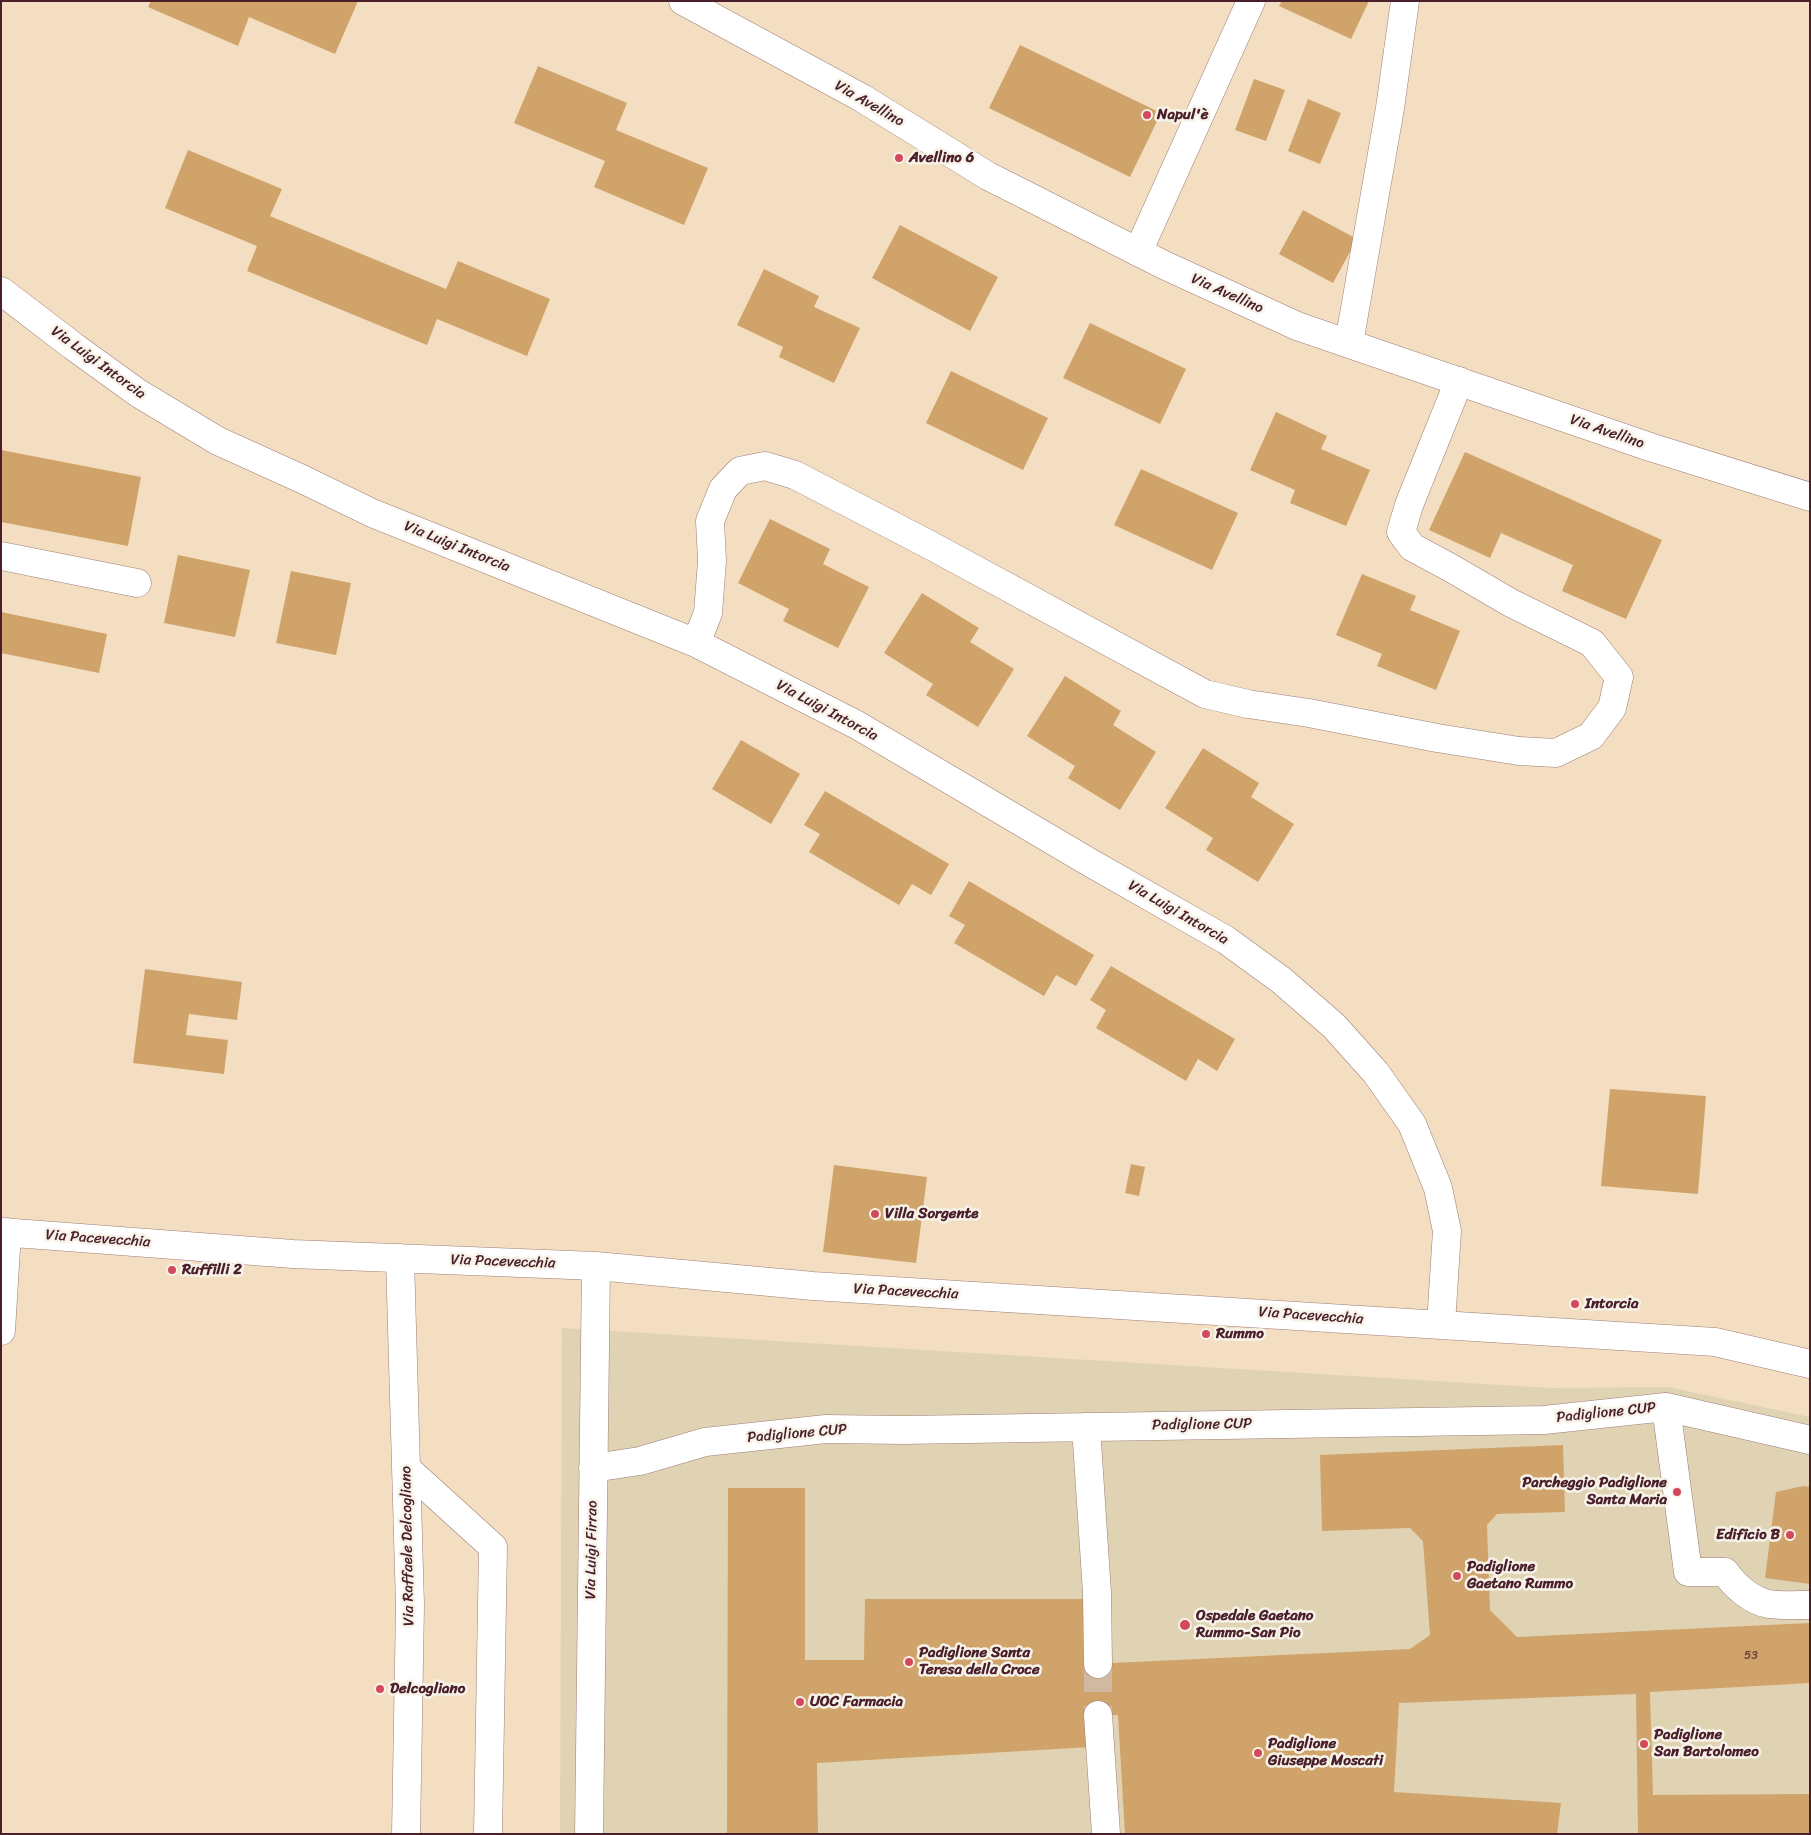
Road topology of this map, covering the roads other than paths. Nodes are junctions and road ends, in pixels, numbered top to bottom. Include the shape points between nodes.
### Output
1 (683, 1) edge
2 (1251, 1) edge
3 (1405, 1) edge
4 (1138, 252) junction
5 (1, 291) edge
6 (1349, 343) junction
7 (1459, 381) junction
8 (1810, 497) edge
9 (1, 556) edge
10 (137, 583) dead end
11 (696, 643) junction
12 (4, 1232) edge
13 (400, 1258) junction
14 (596, 1266) junction
15 (1440, 1324) junction
16 (1, 1331) edge
17 (1810, 1364) edge
18 (1666, 1407) junction
19 (1086, 1427) junction
20 (1810, 1440) edge
21 (406, 1468) junction
22 (593, 1468) junction
23 (1810, 1605) edge
24 (1098, 1664) tunnel mouth
25 (1098, 1715) tunnel mouth
26 (406, 1834) edge
27 (488, 1834) edge
28 (589, 1834) edge
29 (1106, 1834) edge

1 - 4 street, Via Avellino via 862,98 988,176
2 - 4 street
3 - 6 street
4 - 6 street, Via Avellino via 1297,326
5 - 11 street, Via Luigi Intorcia via 138,393 218,442 372,513
6 - 7 street, Via Avellino
7 - 8 street, Via Avellino via 1650,447
7 - 11 street via 1401,532 1412,547 1511,603 1592,643 1619,677 1612,708 1591,736 1556,754 1436,738 1205,694 795,475 765,466 740,471 723,489 710,521 712,561 708,613
9 - 10 street
11 - 15 street, Via Luigi Intorcia via 857,725 1226,940 1281,980 1334,1026 1376,1073 1412,1124 1438,1188 1448,1231
12 - 13 street, Via Pacevecchia via 293,1254
12 - 16 street
13 - 14 street, Via Pacevecchia
13 - 21 street, Via Raffaele Delcogliano
14 - 15 street, Via Pacevecchia via 813,1286
14 - 22 street, Via Luigi Firrao
15 - 17 street, Via Pacevecchia via 1715,1342
18 - 19 street, Padiglione CUP via 1544,1420
18 - 20 street, Padiglione CUP
18 - 23 street via 1688,1572 1725,1572 1735,1585 1768,1604
19 - 22 street, Padiglione CUP via 826,1429 705,1442 640,1461
19 - 24 street via 1097,1593
21 - 26 street, Via Raffaele Delcogliano via 410,1605
21 - 27 street via 493,1547
22 - 28 street, Via Luigi Firrao
25 - 29 street

